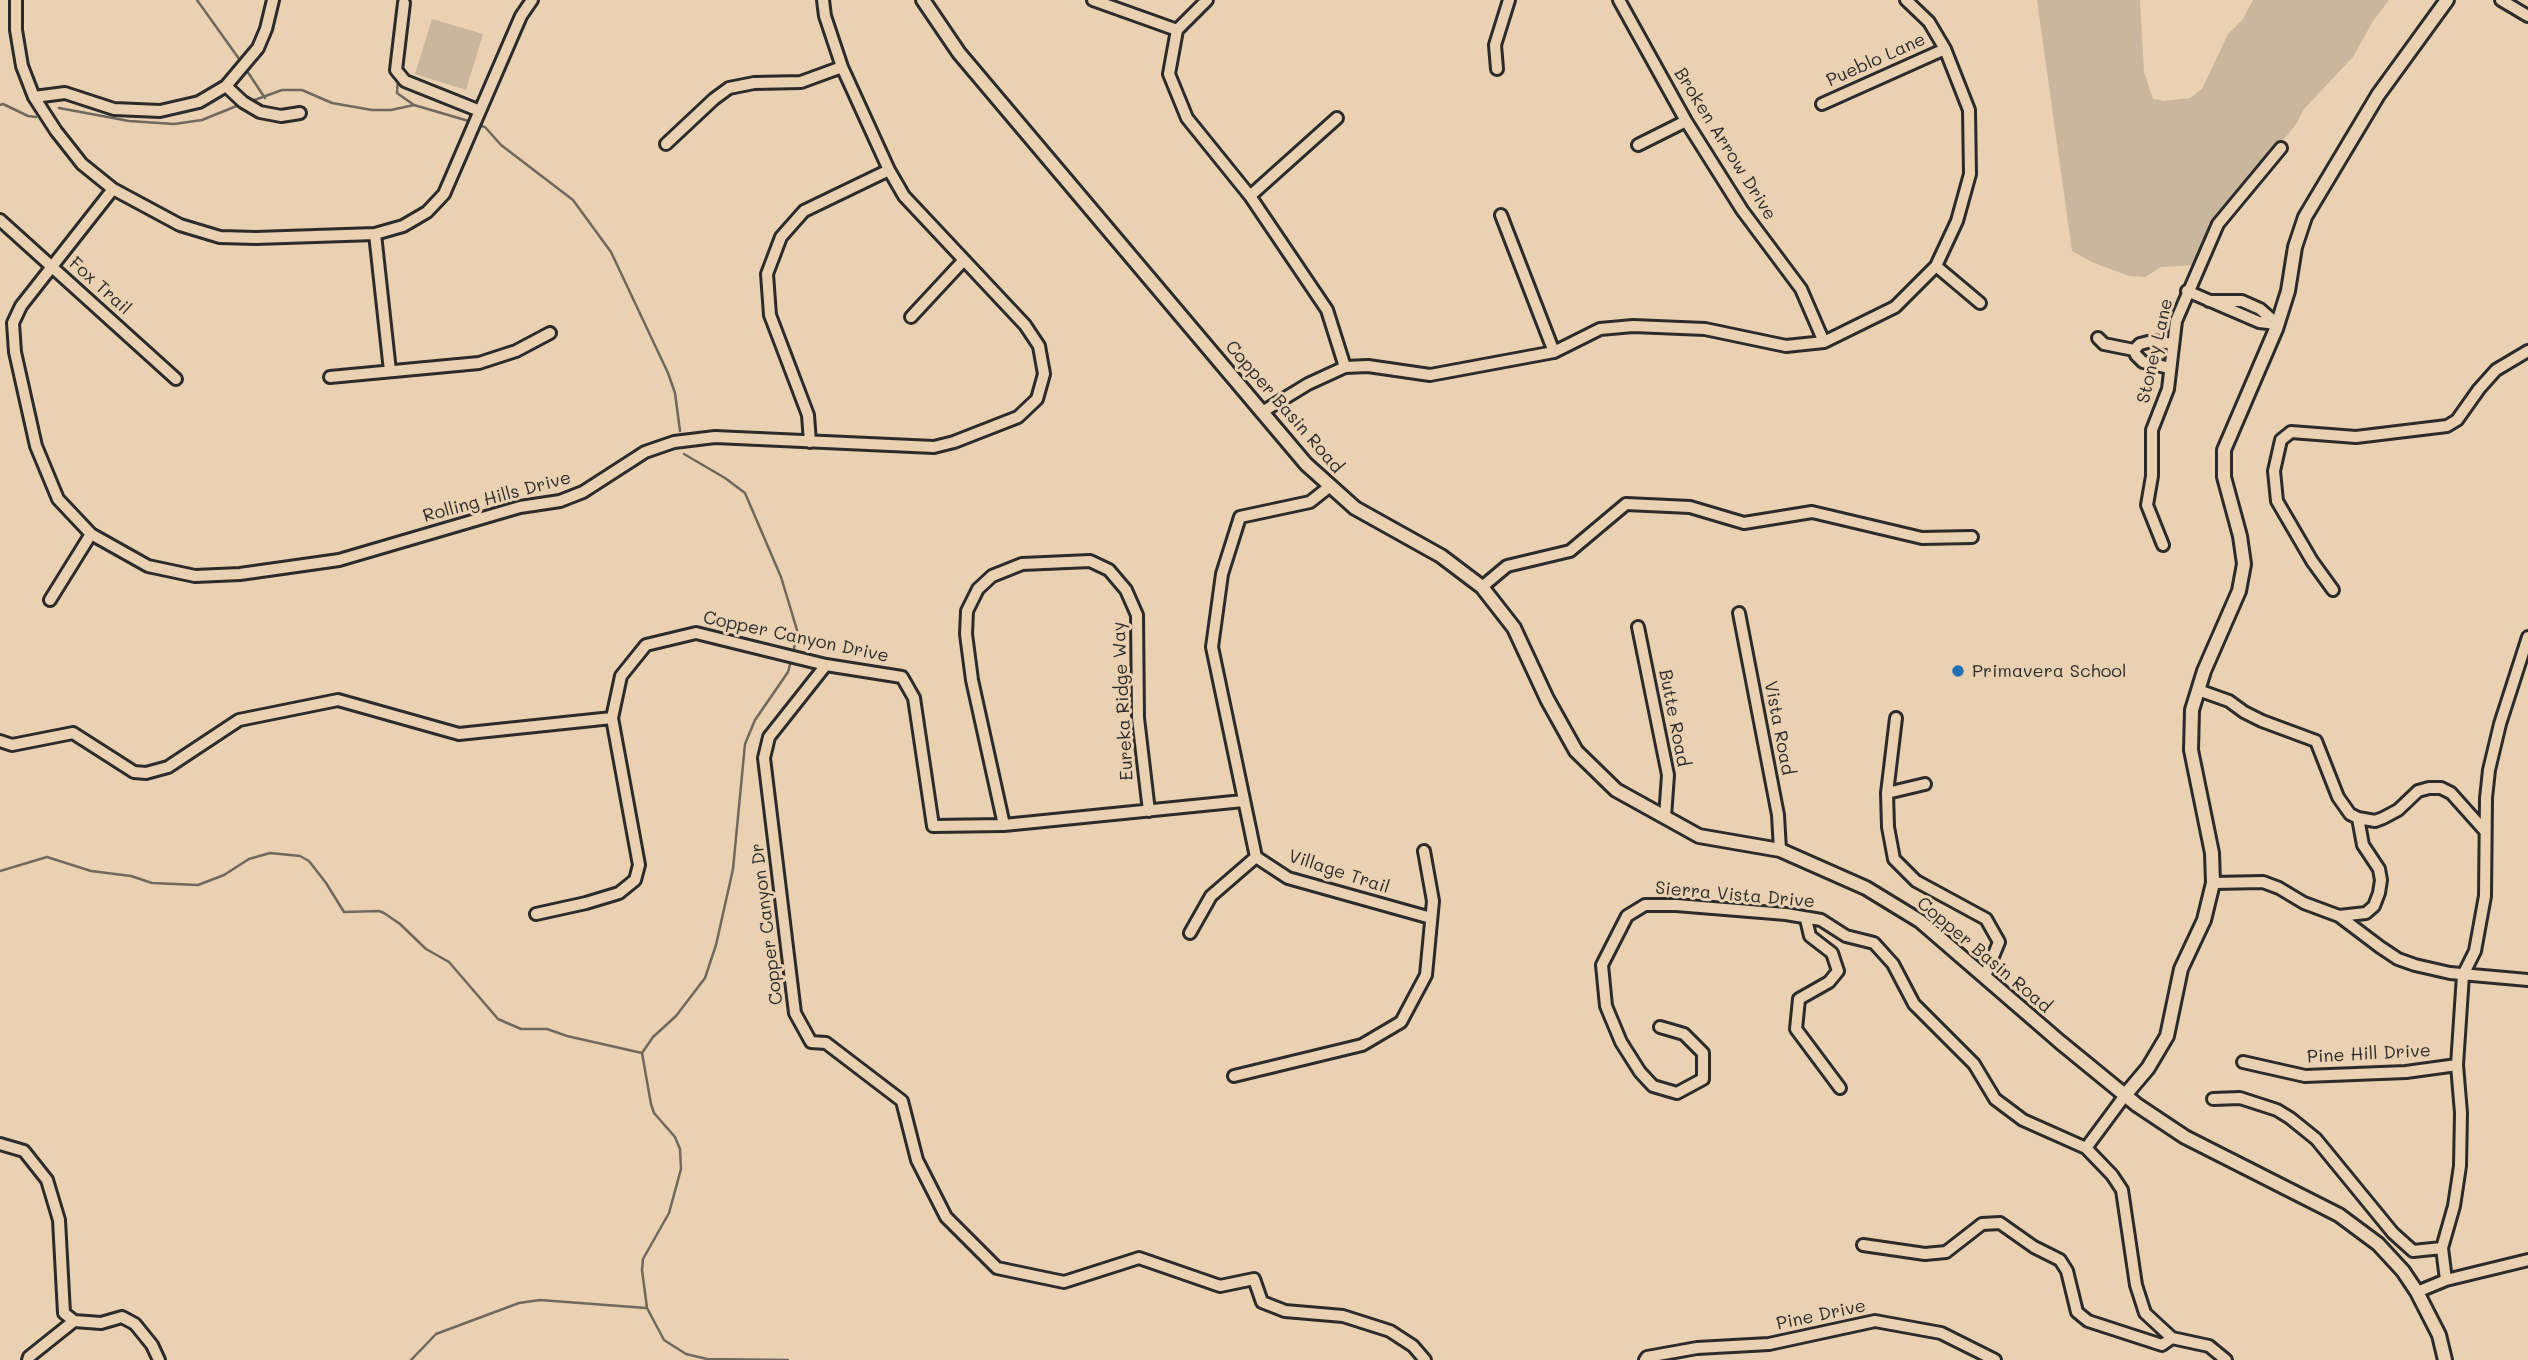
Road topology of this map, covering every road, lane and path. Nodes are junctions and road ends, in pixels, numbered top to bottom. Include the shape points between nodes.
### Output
1 (16, 0) edge
2 (273, 0) edge
3 (532, 0) edge
4 (823, 0) edge
5 (923, 0) edge
6 (1093, 0) edge
7 (1207, 0) edge
8 (1509, 0) edge
9 (1635, 0) edge
10 (1906, 0) edge
11 (2447, 0) edge
12 (2501, 0) edge
13 (404, 3) dead end
14 (1622, 3) edge
15 (2528, 16) edge
16 (1177, 30) junction
17 (1945, 49) junction
18 (842, 67) junction
19 (1497, 69) dead end
20 (226, 86) junction
21 (34, 97) junction
22 (1822, 104) dead end
23 (300, 113) dead end
24 (479, 114) junction
25 (1337, 118) dead end
26 (1686, 121) junction
27 (666, 144) dead end
28 (1638, 145) dead end
29 (2281, 148) dead end
30 (889, 170) junction
31 (113, 189) junction
32 (1250, 196) junction
33 (1501, 215) dead end
34 (0, 220) edge
35 (375, 234) junction
36 (963, 261) junction
37 (1936, 266) junction
38 (52, 267) junction
39 (2187, 291) junction
40 (1980, 303) dead end
41 (911, 317) dead end
42 (2277, 324) junction
43 (550, 333) dead end
44 (2098, 338) dead end
45 (1824, 342) junction
46 (2173, 344) junction
47 (2134, 350) junction
48 (2528, 351) edge
49 (1554, 352) junction
50 (1345, 367) junction
51 (2170, 368) junction
52 (390, 371) junction
53 (330, 377) dead end
54 (176, 379) dead end
55 (1262, 412) junction
56 (810, 442) junction
57 (1329, 487) junction
58 (91, 534) junction
59 (1972, 537) dead end
60 (2163, 545) dead end
61 (1482, 587) junction
62 (2333, 590) dead end
63 (50, 600) dead end
64 (1739, 612) dead end
65 (1638, 627) dead end
66 (2528, 637) edge
67 (826, 665) junction
68 (2198, 690) junction
69 (611, 718) junction
70 (1896, 718) dead end
71 (0, 741) edge
72 (1925, 784) dead end
73 (1887, 793) junction
74 (1242, 801) junction
75 (1149, 811) junction
76 (1665, 817) junction
77 (2358, 818) junction
78 (1004, 825) junction
79 (2485, 831) junction
80 (1780, 850) junction
81 (1424, 851) dead end
82 (1255, 857) junction
83 (2213, 883) junction
84 (536, 914) dead end
85 (2339, 916) junction
86 (1431, 918) junction
87 (1805, 919) junction
88 (1190, 933) dead end
89 (2463, 975) junction
90 (1985, 976) junction
91 (2528, 980) edge
92 (1660, 1027) dead end
93 (2243, 1062) dead end
94 (2456, 1065) junction
95 (1234, 1076) dead end
96 (1840, 1088) dead end
97 (2126, 1094) junction
98 (2213, 1099) dead end
99 (0, 1144) edge
100 (2086, 1148) junction
101 (1863, 1245) dead end
102 (2442, 1248) junction
103 (2528, 1260) edge
104 (2446, 1280) junction
105 (2417, 1292) junction
106 (74, 1321) junction
107 (2172, 1338) junction
108 (1646, 1358) edge
109 (28, 1360) edge
110 (159, 1360) edge
111 (1425, 1360) edge
112 (1995, 1360) edge
113 (2226, 1360) edge
114 (2445, 1360) edge

1 - 21 street via 22,65
2 - 20 street via 258,48
3 - 24 street
4 - 18 street, Rolling Hills Drive
5 - 55 street, Copper Basin Road via 959,52
6 - 16 street
7 - 16 street
8 - 19 street via 1495,45
9 - 14 street
10 - 17 street via 1929,22
11 - 42 street via 2378,95 2305,217
12 - 15 street
13 - 24 street via 396,70 405,81
14 - 26 street, Broken Arrow Drive
16 - 32 street via 1169,74 1187,118
17 - 22 street, Pueblo Lane
17 - 37 street via 1969,110 1970,174 1957,221
18 - 27 street via 801,82 729,88
18 - 30 street, Rolling Hills Drive
20 - 21 street via 199,102 160,111 114,109 65,93
20 - 23 street via 260,111 281,116
21 - 31 street via 82,164
24 - 35 street via 444,194 427,212 403,226
25 - 32 street
26 - 28 street
26 - 45 street, Broken Arrow Drive via 1742,210 1801,289
29 - 39 street, Stoney Lane via 2218,224
30 - 36 street, Rolling Hills Drive via 904,196
30 - 56 street via 804,211 781,237 767,274 770,315 808,415
31 - 35 street via 180,225 220,237
31 - 38 street, Rolling Hills Drive
32 - 50 street via 1327,310
33 - 49 street
34 - 38 street, Fox Trail
35 - 52 street
36 - 41 street
36 - 56 street, Rolling Hills Drive via 1025,325 1039,346 1044,374 1037,399 1018,417 934,447
37 - 40 street
37 - 45 street via 1895,307
38 - 54 street, Fox Trail
38 - 58 street, Rolling Hills Drive via 13,323 15,352 36,446 58,499
39 - 42 street via 2210,300 2242,301
39 - 46 street, Stoney Lane
42 - 68 street via 2224,450 2224,477 2244,564 2239,591
43 - 52 street via 479,363
44 - 47 street via 2104,344
45 - 49 street via 1786,346 1705,329 1633,326 1600,329
46 - 47 street via 2152,341
46 - 51 street, Stoney Lane
47 - 51 street via 2143,362
48 - 62 street via 2496,370 2457,420 2446,426 2356,437 2291,432 2281,440 2274,471 2277,501
49 - 50 street via 1430,375
50 - 55 street
51 - 60 street, Stoney Lane via 2168,389 2152,430 2147,505
52 - 53 street
55 - 57 street, Copper Basin Road
56 - 58 street, Rolling Hills Drive via 715,437 674,442 645,452 583,492 560,501 509,510 339,560 240,574 195,576 148,566
57 - 61 street, Copper Basin Road via 1355,508 1441,556
57 - 74 street via 1310,502 1240,517 1222,574 1212,647
58 - 63 street
59 - 61 street via 1922,538 1812,512 1744,523 1690,507 1626,504 1570,551 1507,566
61 - 76 street, Copper Basin Road via 1514,628 1576,751 1616,790
64 - 80 street, Vista Road via 1778,815
65 - 76 street, Butte Road via 1668,775
66 - 79 street via 2489,770
67 - 69 street, Copper Canyon Drive via 696,633 646,645 621,676
67 - 78 street, Copper Canyon Drive via 902,677 914,698 933,826
67 - 111 street, Copper Canyon Dr via 769,737 764,758 795,1013 811,1042 826,1044 902,1101 916,1160 946,1217 997,1268 1064,1282 1139,1258 1220,1286 1254,1279 1262,1302 1284,1311 1343,1316 1390,1331
68 - 77 street via 2316,741 2338,797
68 - 83 street via 2192,710 2191,750 2212,853
69 - 71 street via 459,734 338,700 239,720 168,766 146,773 134,772 74,733 12,745
69 - 84 street via 639,866 635,880 618,892 586,903
70 - 73 street
72 - 73 street
73 - 90 street via 1894,859 1916,881 1986,919 1999,942
74 - 75 street, Copper Canyon Drive
74 - 82 street
75 - 78 street, Copper Canyon Drive
75 - 78 street, Eureka Ridge Way via 1138,718 1137,615 1126,590 1109,570 1090,561 1022,564 992,576 978,589 967,611 972,680
76 - 80 street, Copper Basin Road via 1699,836
77 - 79 street via 2375,821 2398,810 2417,792 2441,789 2451,793
77 - 85 street via 2363,845 2379,869 2379,893 2366,913
79 - 89 street via 2485,896 2475,951
80 - 90 street, Copper Basin Road via 1866,888 1920,921
81 - 86 street via 1433,901
82 - 86 street, Village Trail via 1288,878
82 - 88 street via 1211,896
83 - 85 street via 2263,882
83 - 97 street via 2204,920 2181,970 2167,1036
85 - 89 street via 2398,959
86 - 95 street via 1426,975 1401,1021 1362,1045
87 - 92 street, Sierra Vista Drive via 1676,905 1645,905 1627,916 1602,965 1606,1006 1640,1072 1653,1086 1677,1093 1703,1079 1703,1053 1684,1034
87 - 96 street via 1810,936 1832,953 1838,971 1829,982 1799,999 1796,1029
87 - 100 street, Sierra Vista Drive via 1821,920 1846,936 1874,943 1893,964 1914,1004 1974,1064 1995,1099 2023,1120
89 - 91 street
89 - 94 street
90 - 97 street, Copper Basin Road
93 - 94 street, Pine Hill Drive via 2305,1076
94 - 102 street via 2460,1166
97 - 100 street
97 - 105 street, Copper Basin Road via 2185,1136 2349,1221 2389,1254
98 - 102 street via 2240,1098 2290,1118 2316,1139 2413,1251
99 - 106 street via 24,1151 47,1180 59,1220 64,1313
100 - 107 street, Sierra Vista Drive via 2122,1190 2136,1285 2146,1313
101 - 107 street via 1925,1254 1946,1252 1982,1224 2000,1223 2060,1261 2067,1270 2077,1312 2088,1321 2162,1345
102 - 104 street
103 - 104 street
104 - 105 street
105 - 114 street, Copper Basin Road via 2439,1335
106 - 109 street
106 - 110 street via 101,1323 122,1317 135,1324
107 - 113 street via 2209,1346
108 - 112 street, Pine Drive via 1697,1348 1769,1344 1875,1321 1941,1332

